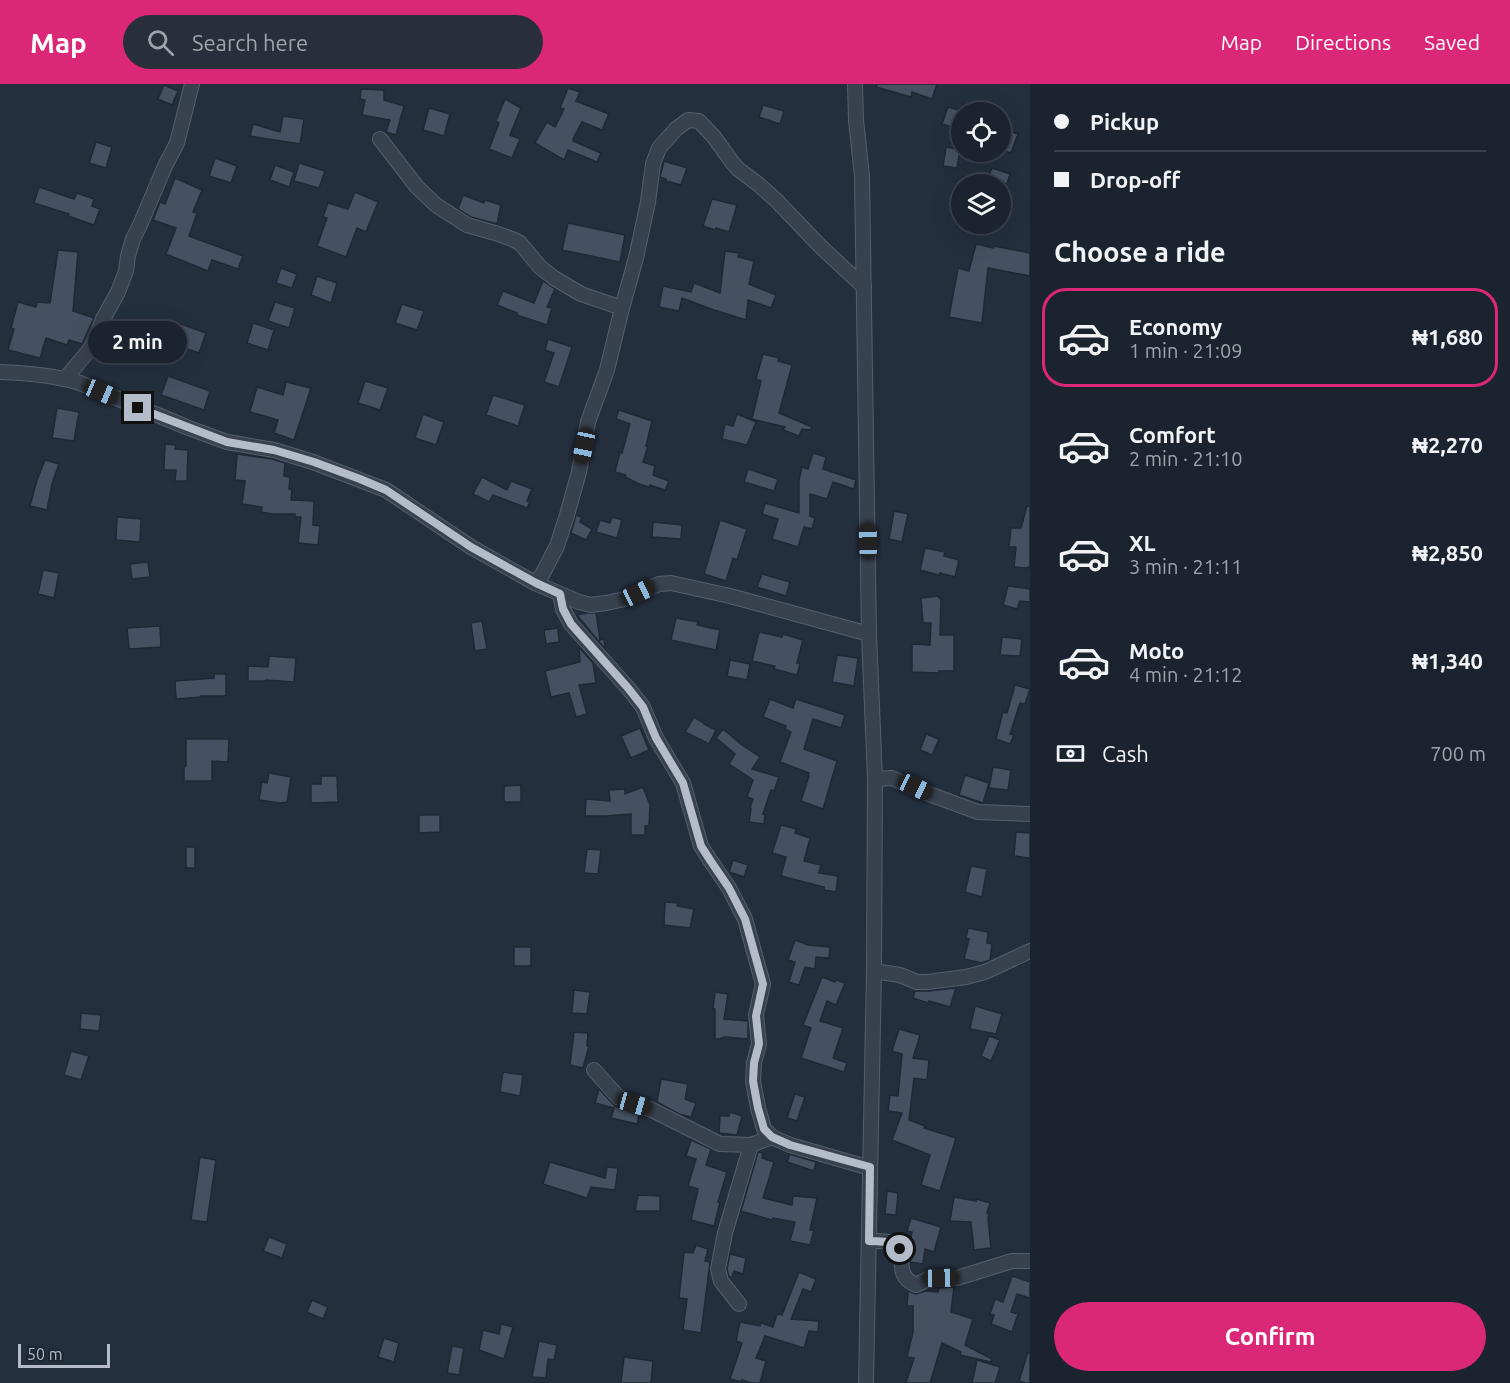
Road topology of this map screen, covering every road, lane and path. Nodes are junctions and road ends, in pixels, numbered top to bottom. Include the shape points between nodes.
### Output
1 (192, 84) edge
2 (855, 84) edge
3 (380, 138) dead end
4 (863, 268) junction
5 (847, 270) junction
6 (864, 287) junction
7 (622, 308) junction
8 (0, 372) edge
9 (65, 379) junction
10 (536, 583) junction
11 (560, 594) junction
12 (579, 602) junction
13 (564, 612) junction
14 (869, 634) junction
15 (874, 779) junction
16 (1030, 814) edge
17 (1030, 951) edge
18 (874, 972) junction
19 (594, 1070) dead end
20 (772, 1137) junction
21 (751, 1145) junction
22 (870, 1167) junction
23 (869, 1241) junction
24 (1030, 1261) edge
25 (739, 1304) dead end
26 (866, 1383) edge

1 - 9 street via 177,142 133,239 118,292 90,349
2 - 4 street
3 - 7 street via 417,187 436,205 467,225 520,243 554,278 582,294
4 - 5 street
4 - 6 street
5 - 6 street
5 - 7 street via 738,169 699,121 688,120 659,148 653,164 636,258
6 - 14 street
7 - 10 street via 608,370 588,422 567,515 557,546
8 - 9 street
9 - 10 street via 227,442 274,450 377,486 471,547
10 - 11 street
11 - 12 street
11 - 13 street
12 - 13 street
12 - 14 street via 606,603 671,583
13 - 20 street via 643,707 683,783 701,846 745,919 763,984 756,1016 759,1044 753,1081 764,1129
14 - 15 street
15 - 16 street via 892,777 978,812
15 - 18 street
17 - 18 street via 985,972 938,981 917,982
18 - 22 street
19 - 21 street via 619,1098 720,1144
20 - 21 street
20 - 22 street
21 - 25 street via 718,1269 721,1281
22 - 23 street
23 - 24 street via 898,1245 905,1278 916,1285 928,1279 957,1278 1012,1261
23 - 26 street

